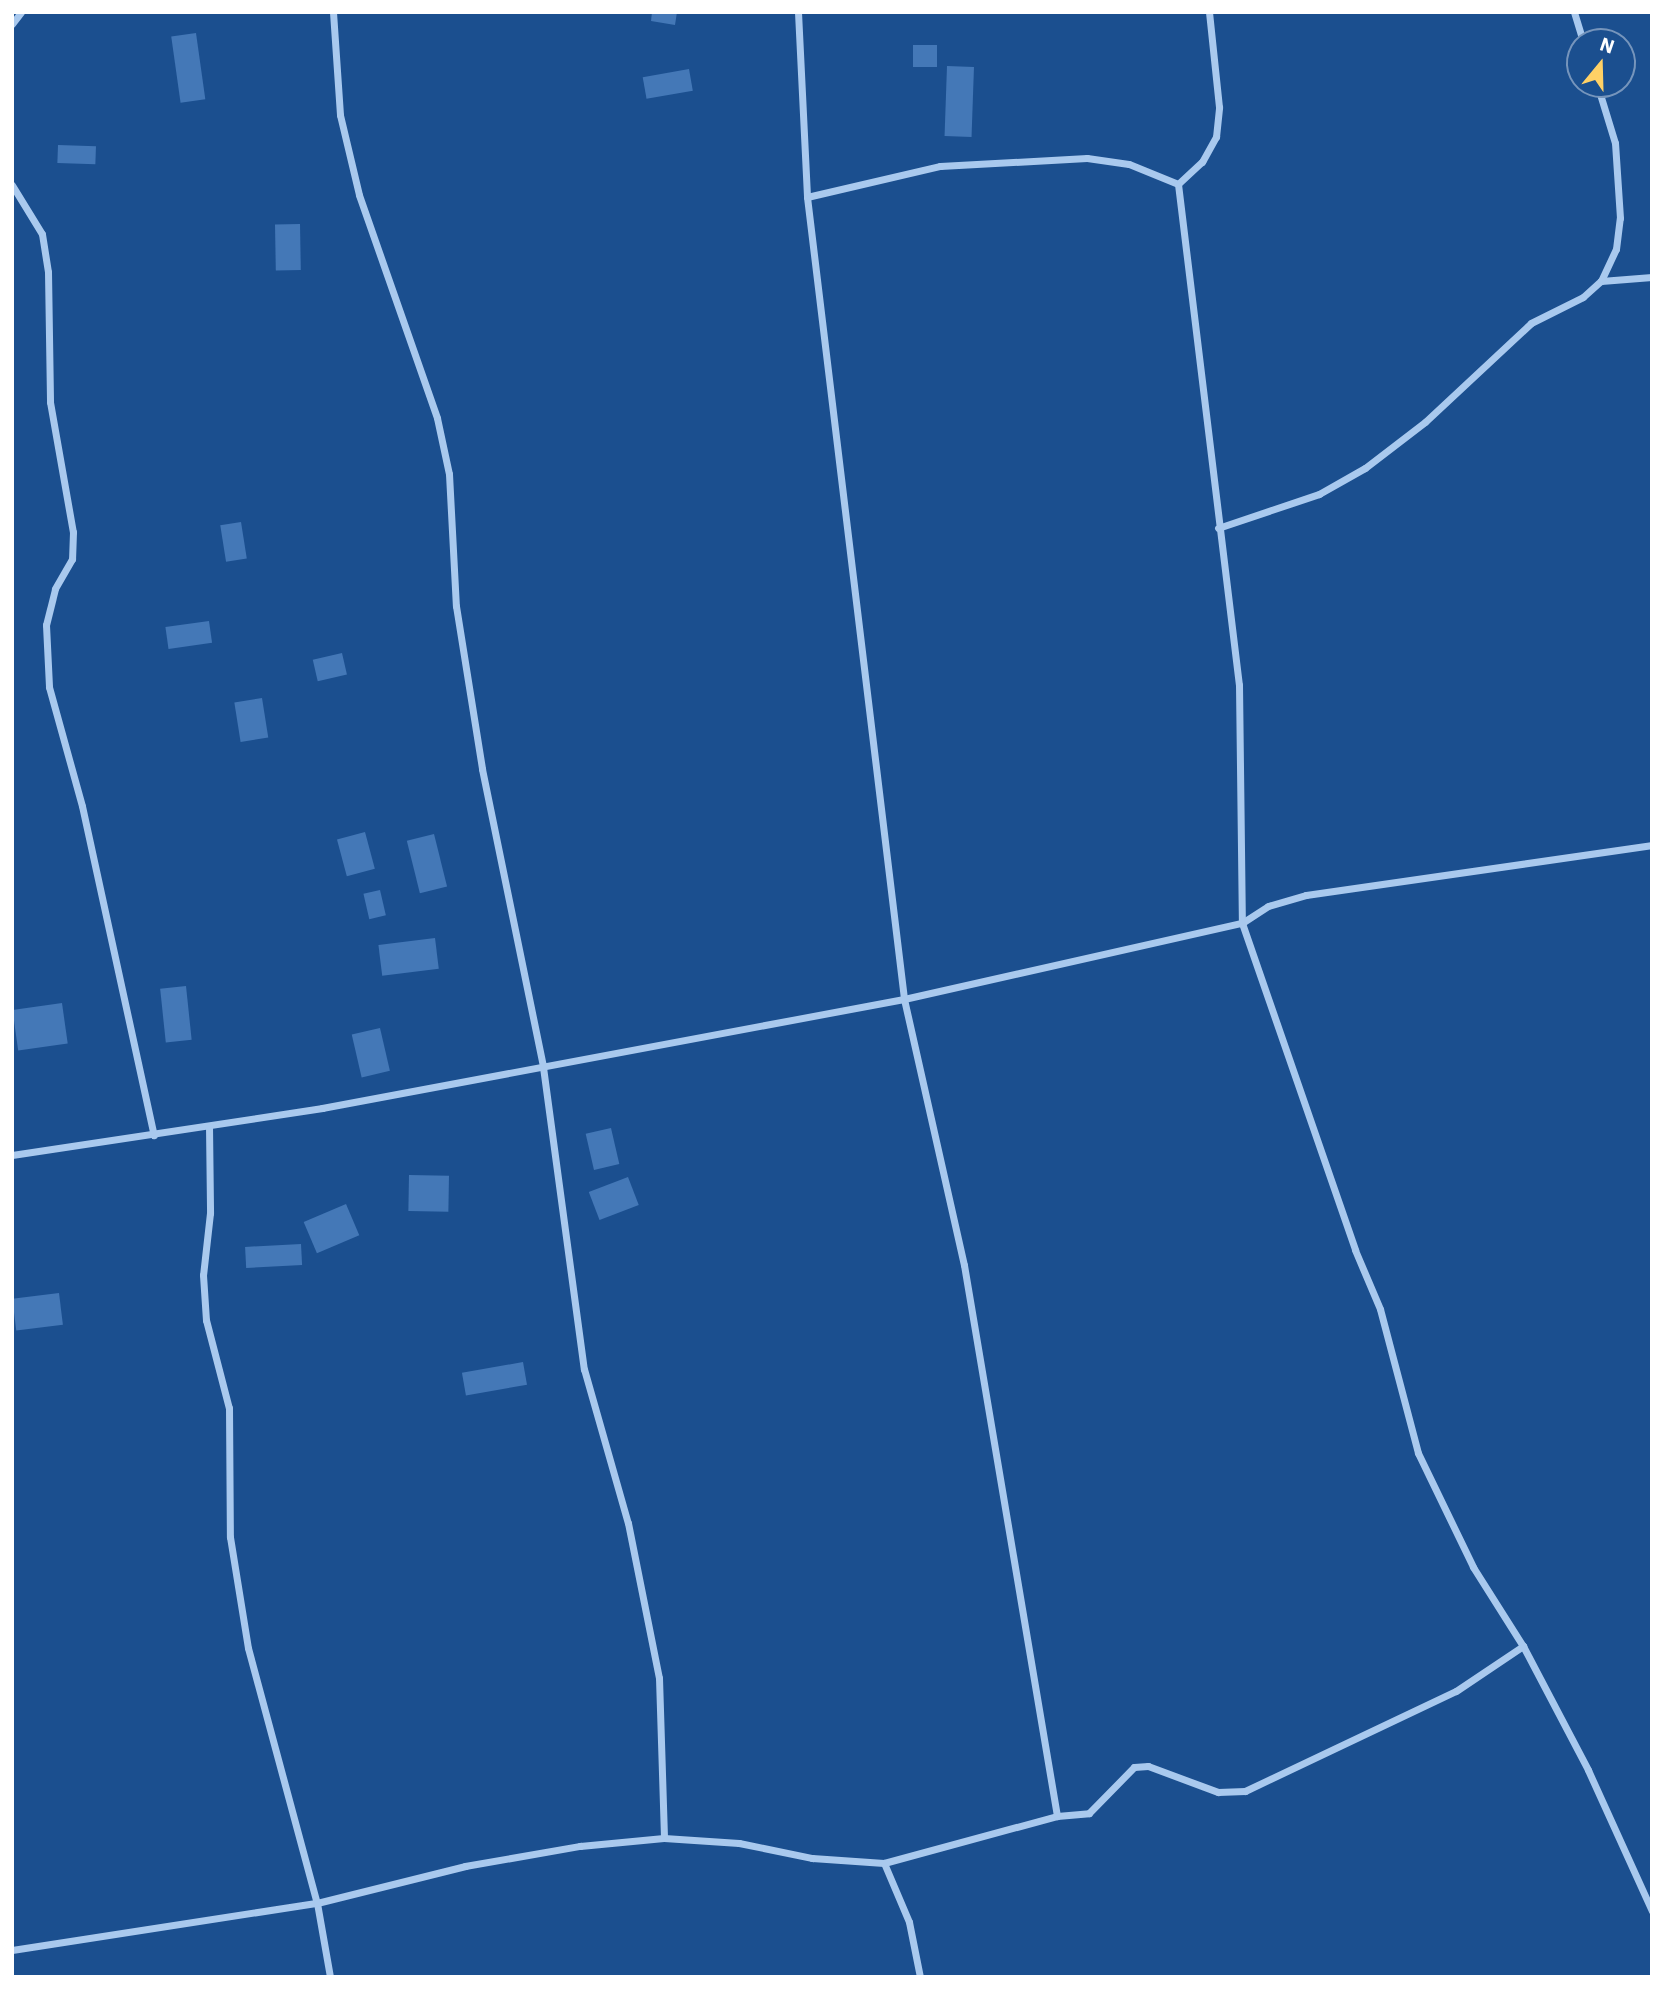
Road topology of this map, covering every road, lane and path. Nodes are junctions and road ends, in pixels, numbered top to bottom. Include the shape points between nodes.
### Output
1 (21, 12) edge
2 (333, 12) edge
3 (798, 12) edge
4 (1209, 12) edge
5 (12, 24) edge
6 (1601, 98) edge
7 (1178, 184) junction
8 (12, 185) edge
9 (807, 197) junction
10 (1652, 277) edge
11 (1601, 281) junction
12 (1218, 528) junction
13 (1652, 845) edge
14 (1242, 923) junction
15 (904, 999) junction
16 (543, 1067) junction
17 (209, 1126) junction
18 (154, 1135) junction
19 (12, 1155) edge
20 (1523, 1646) junction
21 (1057, 1816) junction
22 (664, 1838) junction
23 (884, 1863) junction
24 (317, 1903) junction
25 (1652, 1911) edge
26 (12, 1950) edge
27 (330, 1977) edge
28 (920, 1977) edge

1 - 5 street
2 - 16 street via 340,115 359,195 436,418 449,474 456,606 479,755
3 - 9 street
4 - 7 street via 1219,107 1216,137 1202,162
6 - 11 street via 1615,143 1620,218 1616,249
7 - 9 street via 1129,164 1087,158 940,166
7 - 12 street
8 - 18 street via 42,234 48,272 50,402 73,532 72,559 55,589 46,625 49,687 82,806
9 - 15 street
10 - 11 street
11 - 12 street via 1583,297 1531,323 1425,422 1365,468 1319,494
12 - 14 street via 1239,685
13 - 14 street via 1306,895 1268,906
14 - 15 street
14 - 20 street via 1355,1250 1380,1309 1418,1453 1473,1567
15 - 16 street
15 - 21 street via 964,1265
16 - 17 street
16 - 22 street via 584,1369 628,1523 659,1678
17 - 18 street
17 - 24 street via 210,1213 203,1275 206,1320 229,1408 230,1537 248,1648
18 - 19 street
20 - 21 street via 1456,1691 1245,1791 1219,1792 1148,1766 1134,1767 1089,1813
20 - 25 street via 1588,1770
21 - 23 street
22 - 23 street via 739,1843 812,1858
22 - 24 street via 580,1846 465,1866
23 - 28 street via 909,1922
24 - 26 street
24 - 27 street

